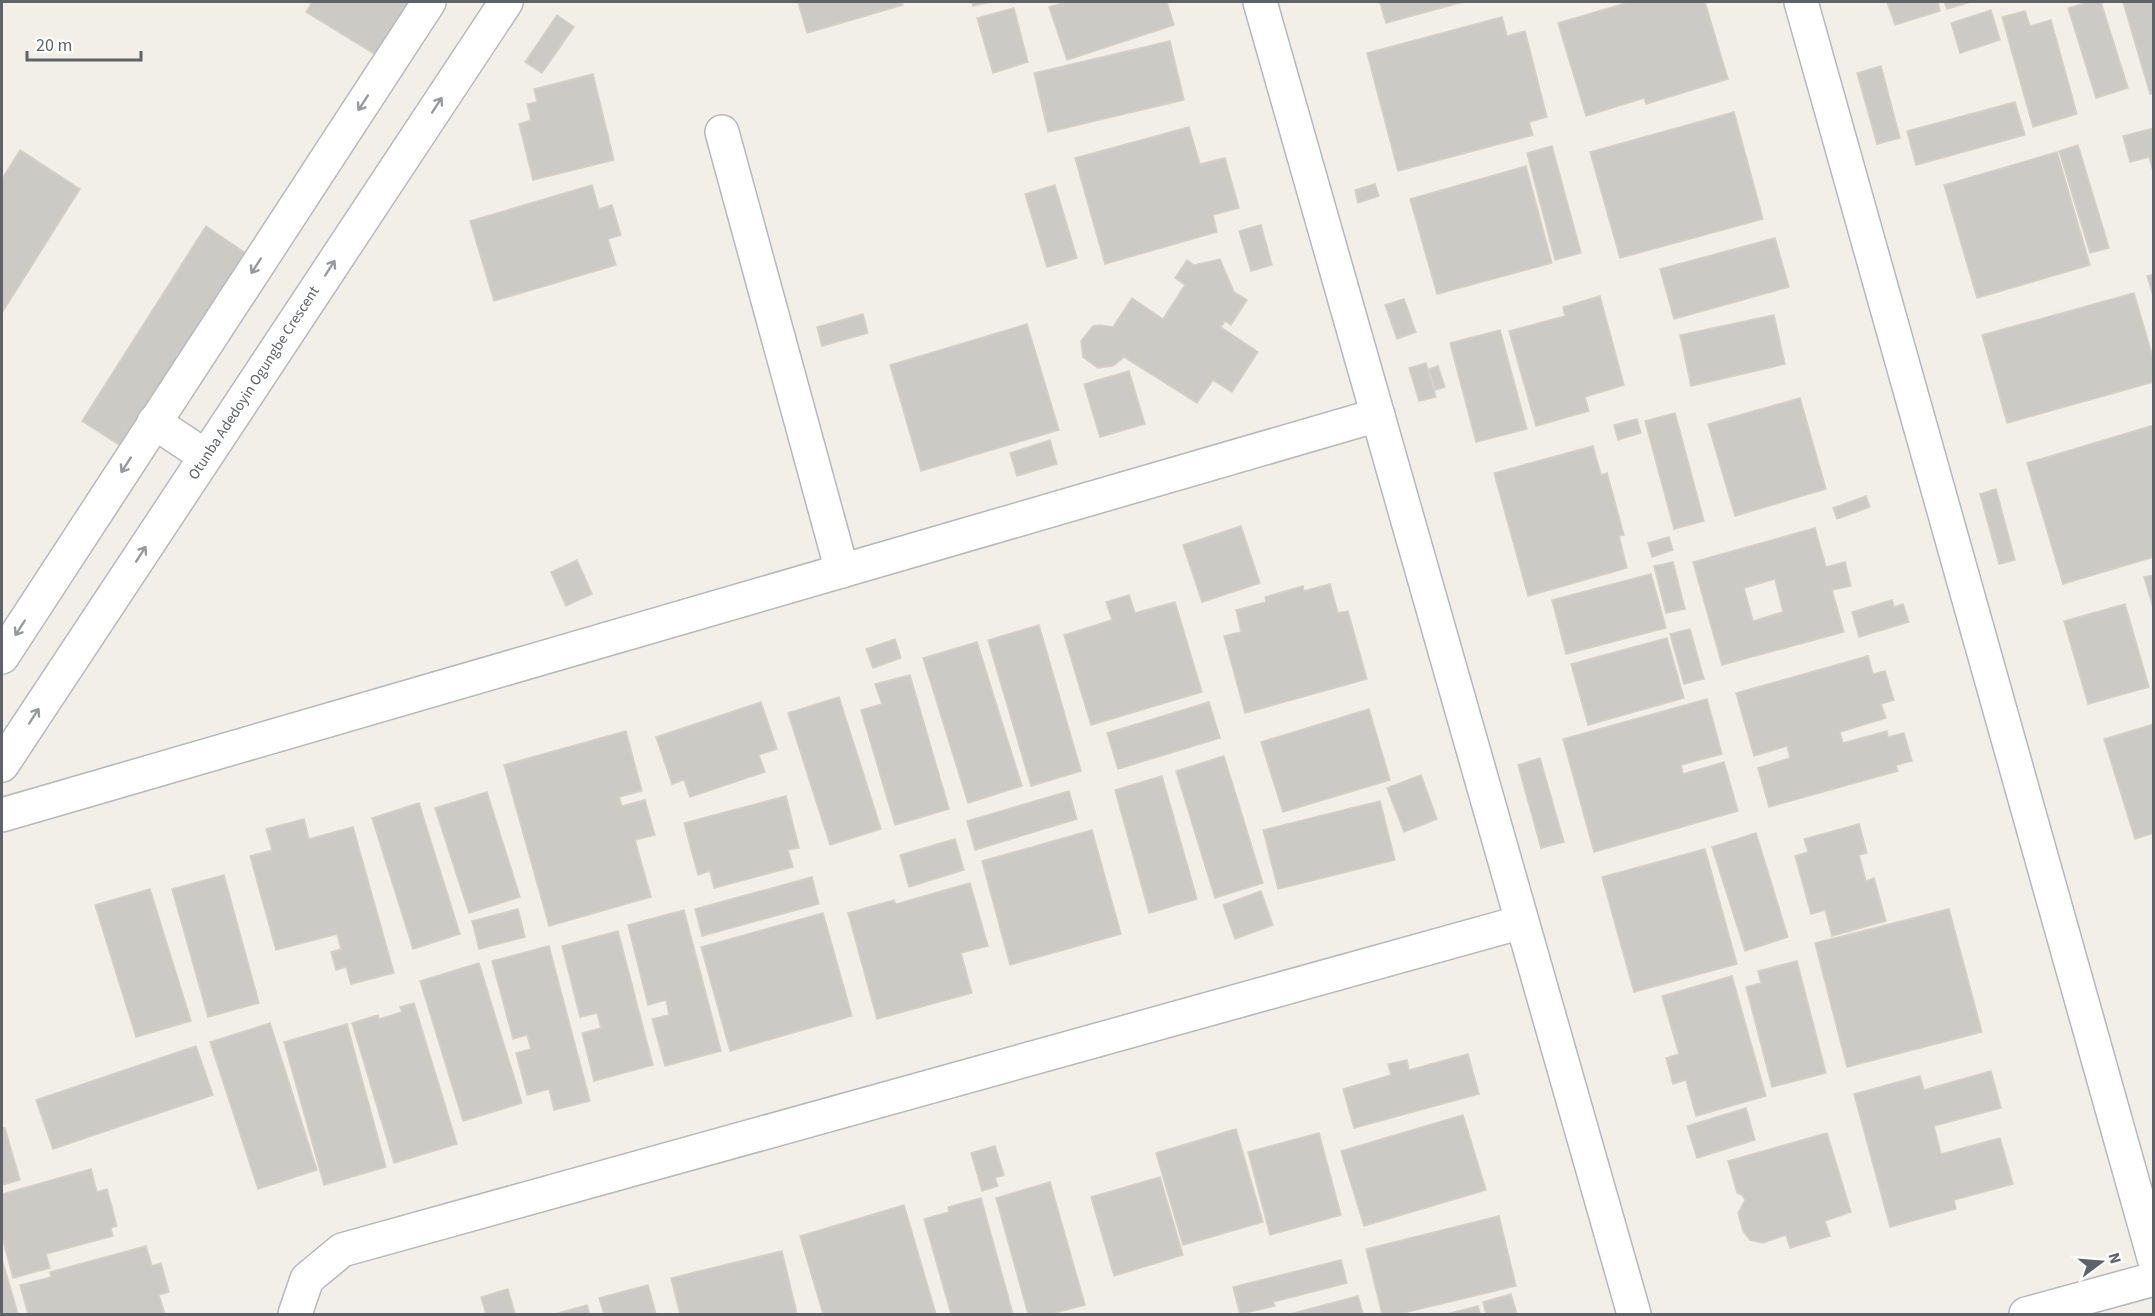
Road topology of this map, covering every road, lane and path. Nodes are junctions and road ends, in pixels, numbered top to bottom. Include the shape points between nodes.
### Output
1 (429, 2) edge
2 (506, 2) edge
3 (1260, 2) edge
4 (1800, 2) edge
5 (722, 132) dead end
6 (1378, 415) junction
7 (154, 422) junction
8 (206, 456) junction
9 (842, 571) junction
10 (2, 657) edge
11 (2, 765) edge
12 (2, 815) edge
13 (1522, 922) junction
14 (2154, 1258) edge
15 (2154, 1279) edge
16 (295, 1314) edge
17 (1634, 1314) edge
18 (2026, 1314) edge

1 -> 7 street
8 -> 2 street, Otunba Adedoyin Ogungbe Crescent
3 - 6 street
4 - 14 street
5 - 9 street
6 - 9 street
6 - 13 street
7 - 8 street
7 -> 10 street
11 -> 8 street, Otunba Adedoyin Ogungbe Crescent
9 - 12 street
13 - 16 street via 342,1250 307,1279
13 - 17 street
15 - 18 street

